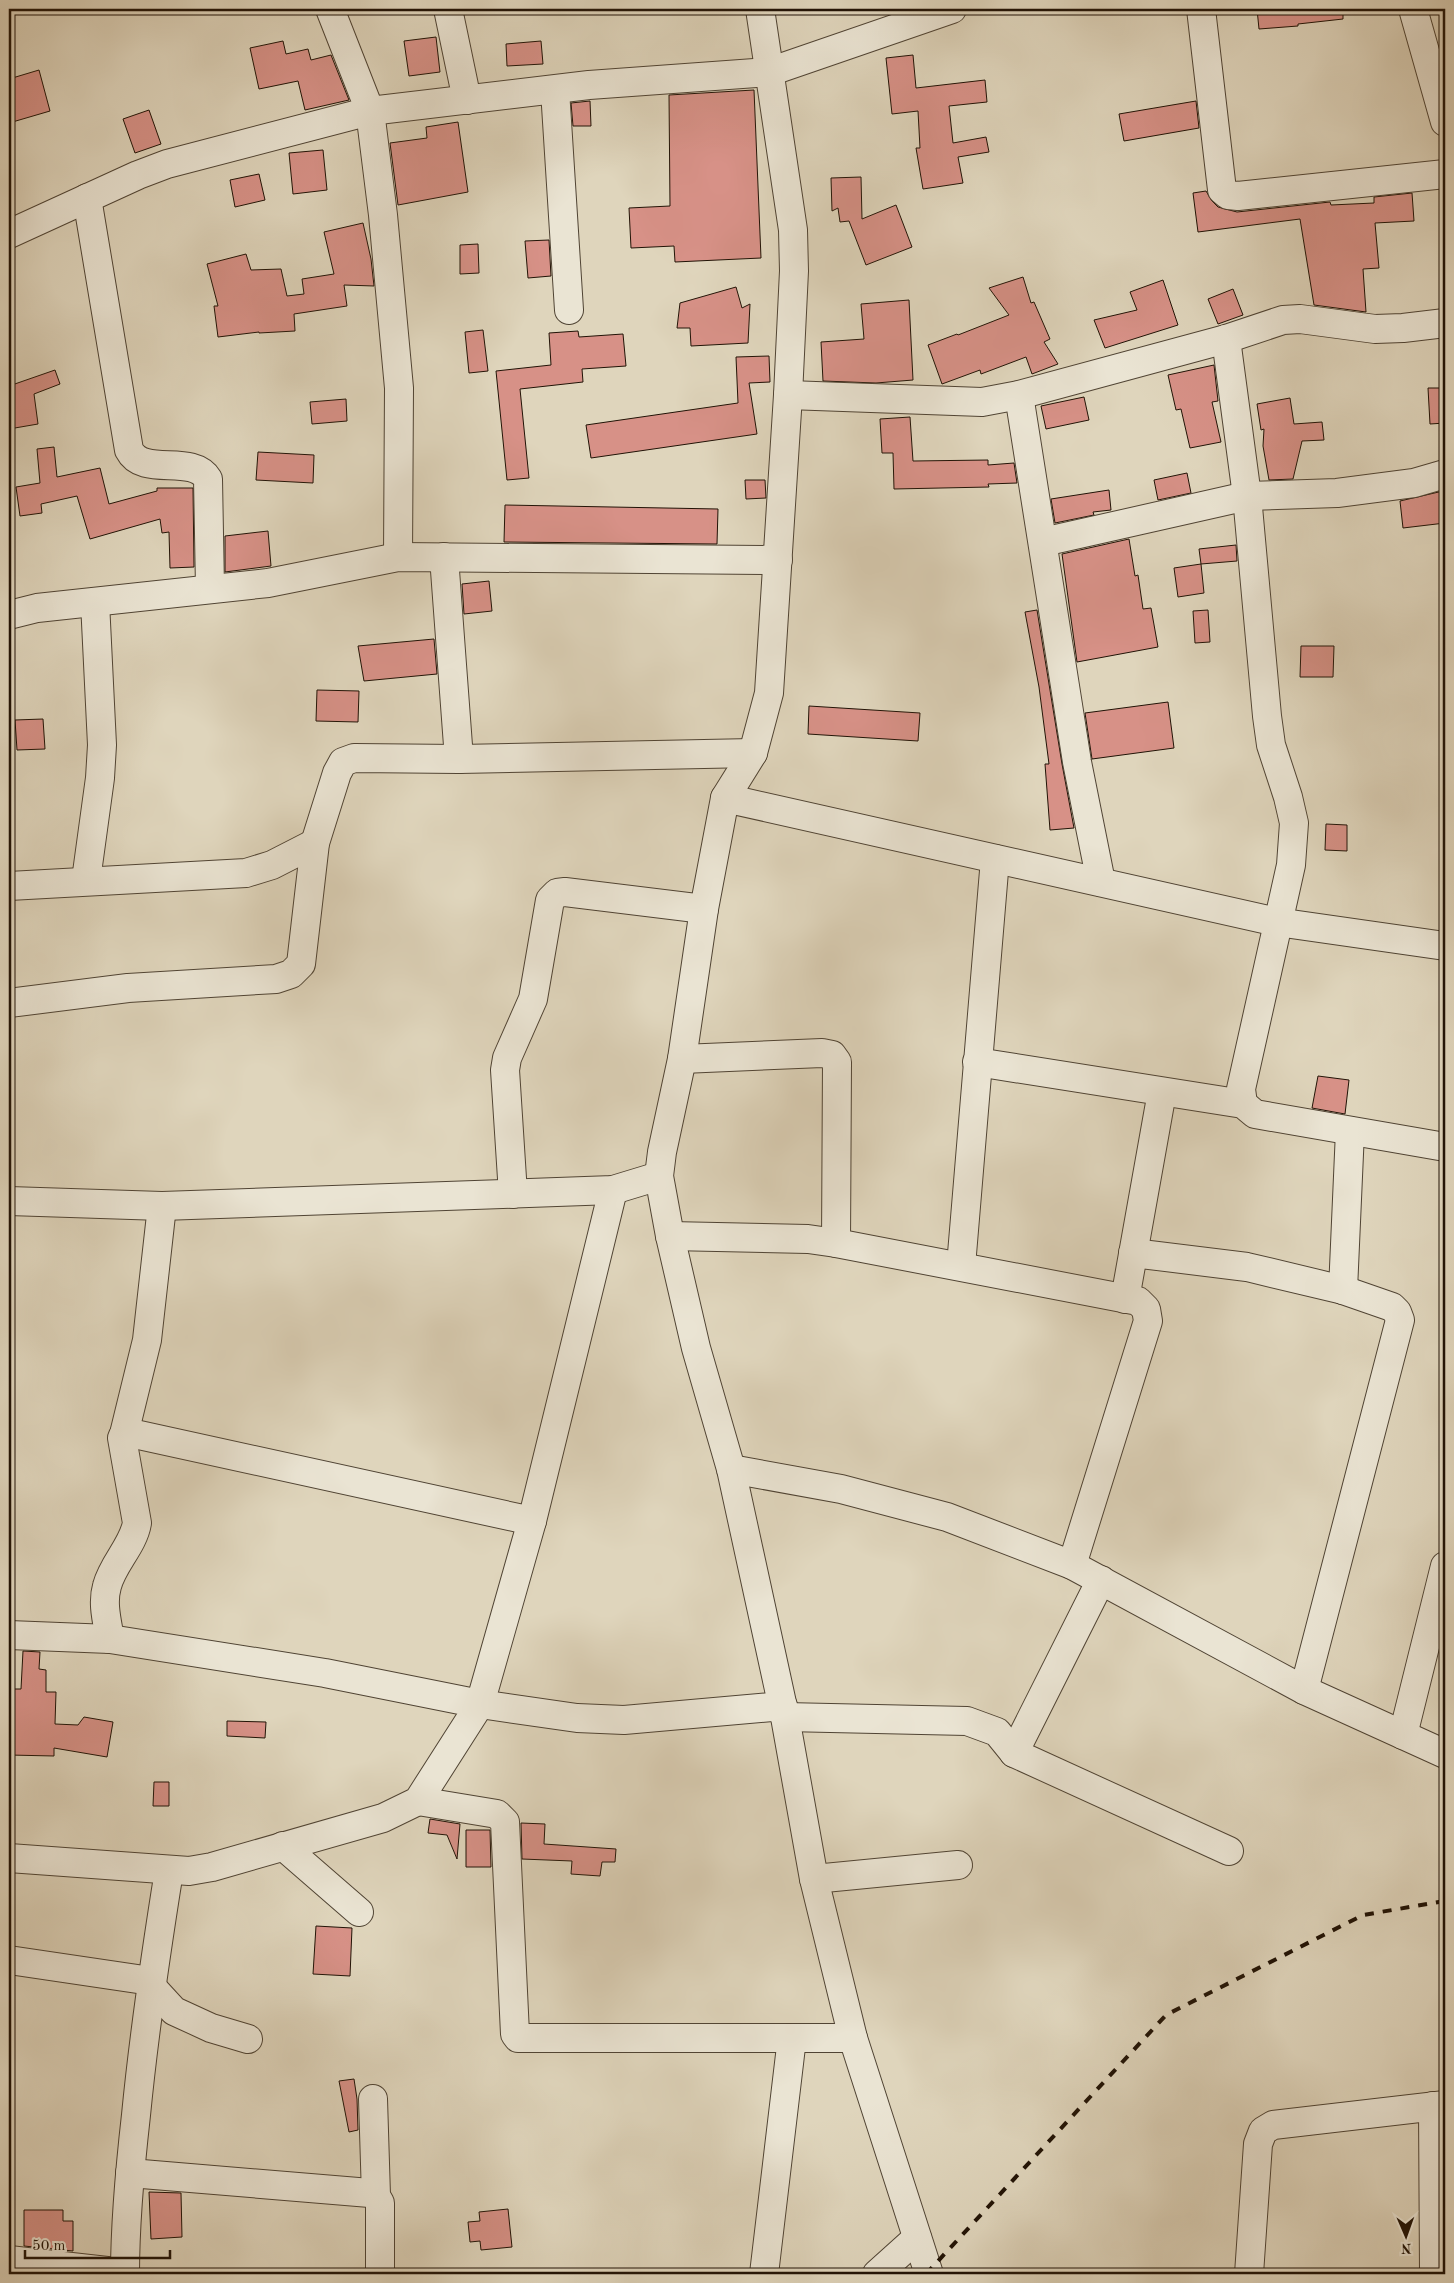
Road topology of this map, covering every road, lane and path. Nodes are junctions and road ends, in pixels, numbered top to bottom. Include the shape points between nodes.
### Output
1 (330, 9) edge
2 (448, 9) edge
3 (760, 9) edge
4 (952, 9) edge
5 (1201, 9) edge
6 (1413, 9) edge
7 (769, 72) junction
8 (555, 90) junction
9 (467, 100) junction
10 (370, 111) junction
11 (1445, 122) edge
12 (1445, 174) edge
13 (87, 198) junction
14 (9, 234) edge
15 (569, 310) dead end
16 (1445, 323) edge
17 (1226, 339) junction
18 (788, 395) junction
19 (1019, 395) junction
20 (1445, 474) edge
21 (1247, 496) junction
22 (1043, 542) junction
23 (398, 557) junction
24 (444, 557) junction
25 (778, 560) junction
26 (210, 588) junction
27 (95, 602) junction
28 (9, 615) edge
29 (753, 753) junction
30 (459, 759) junction
31 (725, 798) junction
32 (314, 844) junction
33 (995, 858) junction
34 (86, 880) junction
35 (1101, 882) junction
36 (9, 886) edge
37 (704, 908) junction
38 (1277, 922) junction
39 (1445, 946) edge
40 (9, 1003) edge
41 (682, 1059) junction
42 (977, 1062) junction
43 (1162, 1092) junction
44 (1243, 1104) junction
45 (1350, 1131) junction
46 (1445, 1147) edge
47 (659, 1176) junction
48 (613, 1190) junction
49 (513, 1194) junction
50 (9, 1201) edge
51 (162, 1206) junction
52 (670, 1236) junction
53 (836, 1243) junction
54 (1133, 1252) junction
55 (961, 1266) junction
56 (1344, 1290) junction
57 (1124, 1299) junction
58 (124, 1434) junction
59 (731, 1469) junction
60 (532, 1521) junction
61 (1072, 1564) junction
62 (1445, 1566) edge
63 (1101, 1580) junction
64 (9, 1635) edge
65 (110, 1639) junction
66 (1304, 1690) junction
67 (480, 1704) junction
68 (784, 1711) junction
69 (1403, 1735) junction
70 (1014, 1753) junction
71 (1445, 1754) edge
72 (418, 1801) junction
73 (283, 1846) junction
74 (1229, 1851) dead end
75 (9, 1858) edge
76 (958, 1865) dead end
77 (170, 1871) junction
78 (814, 1879) junction
79 (359, 1912) dead end
80 (9, 1960) edge
81 (151, 1984) junction
82 (792, 2038) junction
83 (853, 2038) junction
84 (248, 2039) dead end
85 (373, 2099) dead end
86 (1439, 2106) edge
87 (130, 2173) junction
88 (376, 2196) junction
89 (917, 2238) junction
90 (9, 2260) edge
91 (125, 2274) edge
92 (380, 2274) edge
93 (764, 2274) edge
94 (877, 2274) edge
95 (929, 2274) edge
96 (1249, 2274) edge
97 (1434, 2274) edge

1 - 10 street
2 - 9 street
3 - 7 street
4 - 7 street
5 - 12 street via 1222,190 1228,195
6 - 11 street
7 - 8 street
7 - 18 street via 793,230
8 - 9 street
8 - 15 street
9 - 10 street
10 - 13 street via 167,164
10 - 23 street via 399,388
13 - 14 street
13 - 26 street via 129,450 141,461 194,468 208,479
16 - 17 street via 1375,329 1300,319 1282,320
17 - 19 street
17 - 21 street
18 - 19 street via 982,402
18 - 25 street
19 - 22 street
20 - 21 street via 1414,483 1337,493
21 - 22 street
21 - 38 street via 1271,745 1294,823 1291,865
22 - 35 street via 1077,762
23 - 24 street
23 - 26 street via 268,583
24 - 25 street
24 - 30 street
25 - 29 street via 770,693
26 - 27 street
27 - 28 street via 37,608
27 - 34 street via 102,745
29 - 30 street
29 - 31 street
30 - 32 street via 354,758 343,762
31 - 33 street
31 - 37 street
32 - 34 street via 246,873
32 - 40 street via 301,964 291,974 276,979 128,988
33 - 35 street
33 - 42 street
34 - 36 street
35 - 38 street
37 - 41 street
37 - 49 street via 565,892 550,900 532,999 505,1070
38 - 39 street
38 - 44 street via 1241,1090
41 - 47 street
41 - 53 street via 832,1055 837,1062
42 - 43 street
42 - 55 street
43 - 44 street
43 - 54 street
44 - 45 street via 1254,1114
45 - 46 street
45 - 56 street
47 - 48 street
47 - 52 street
48 - 49 street
48 - 60 street
49 - 51 street
50 - 51 street
51 - 58 street via 147,1340
52 - 53 street via 808,1239
52 - 59 street via 696,1348
53 - 55 street
54 - 56 street via 1247,1267
54 - 57 street
55 - 57 street
56 - 66 street via 1392,1307 1400,1320
57 - 61 street via 1138,1302 1146,1309 1148,1321
58 - 60 street
58 - 65 street via 122,1438 137,1523 108,1584 104,1602
59 - 61 street via 841,1489 947,1517
59 - 68 street
60 - 67 street
61 - 63 street
62 - 69 street
63 - 66 street
63 - 70 street
64 - 65 street
65 - 67 street via 325,1673
66 - 69 street
67 - 68 street via 577,1718 624,1720
67 - 72 street
68 - 70 street via 967,1721 997,1732
68 - 78 street
69 - 71 street
70 - 74 street
72 - 73 street via 383,1818
72 - 82 street via 497,1814 505,1822 518,2038
73 - 77 street via 212,1867
73 - 79 street
75 - 77 street
76 - 78 street
77 - 81 street
78 - 83 street
80 - 81 street
81 - 84 street via 174,2011 211,2028
81 - 87 street
82 - 83 street
82 - 93 street
83 - 89 street
85 - 88 street
86 - 96 street via 1273,2125 1263,2131 1258,2144
86 - 97 street
87 - 88 street
87 - 91 street
88 - 92 street via 380,2203
89 - 94 street
89 - 95 street
90 - 91 street

